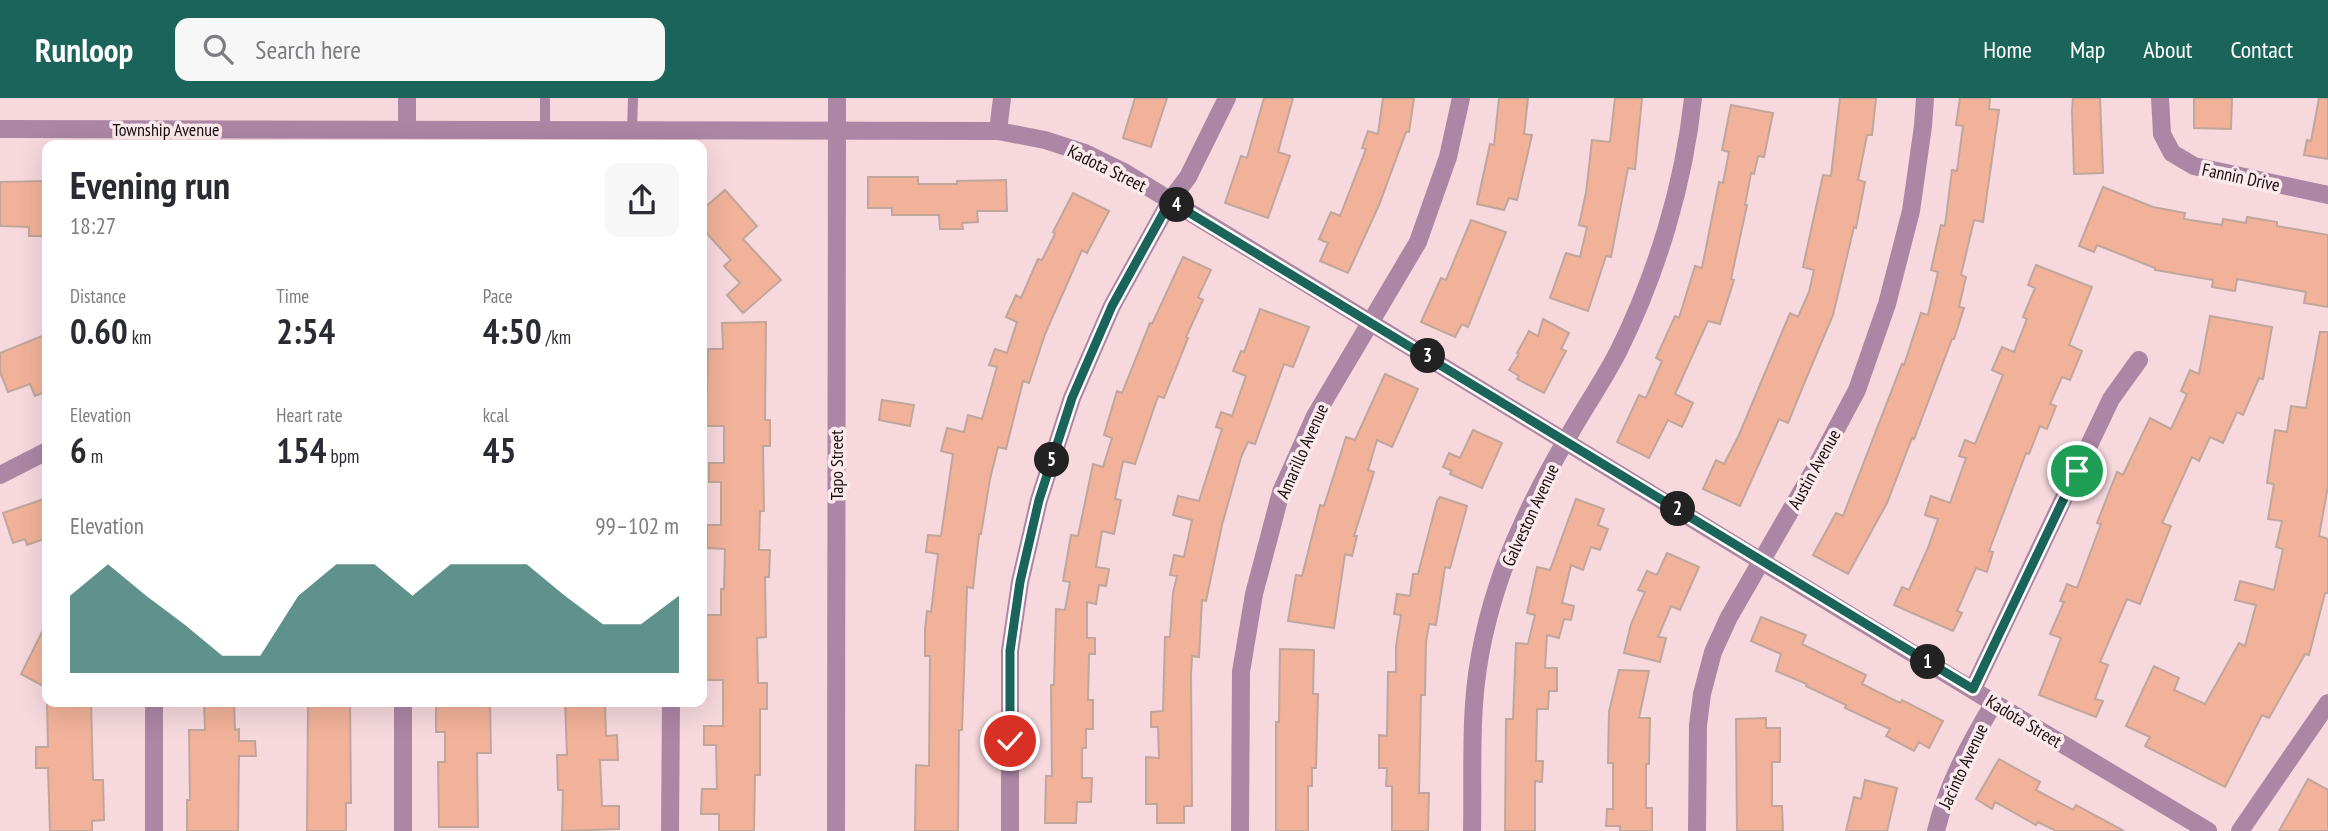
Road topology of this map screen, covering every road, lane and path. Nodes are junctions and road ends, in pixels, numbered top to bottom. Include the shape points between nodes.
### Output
1 (407, 98) edge
2 (545, 98) edge
3 (632, 98) edge
4 (836, 98) edge
5 (1002, 98) edge
6 (1227, 98) edge
7 (1461, 98) edge
8 (1693, 98) edge
9 (1925, 98) edge
10 (2160, 98) edge
11 (0, 129) edge
12 (545, 129) junction
13 (632, 129) junction
14 (836, 129) junction
15 (998, 131) junction
16 (405, 134) edge
17 (2328, 195) edge
18 (1170, 201) junction
19 (1369, 321) junction
20 (2139, 360) dead end
21 (1566, 440) junction
22 (42, 454) edge
23 (0, 475) edge
24 (1762, 561) junction
25 (1973, 689) junction
26 (1994, 703) junction
27 (2328, 703) edge
28 (154, 707) edge
29 (403, 707) edge
30 (671, 707) edge
31 (154, 831) edge
32 (403, 831) edge
33 (670, 831) edge
34 (836, 831) edge
35 (1010, 831) edge
36 (1240, 831) edge
37 (1472, 831) edge
38 (1698, 831) edge
39 (1936, 831) edge
40 (2208, 831) edge
41 (2240, 831) edge

1 - 16 street
2 - 12 lane
3 - 13 lane
4 - 14 street, Tapo Street
5 - 15 street
6 - 18 street via 1188,177
7 - 19 street, Amarillo Avenue via 1448,157 1418,242
8 - 21 street, Galveston Avenue via 1665,232 1643,295 1618,352
9 - 24 street, Austin Avenue via 1910,211 1887,304 1857,390
10 - 17 street, Fannin Drive via 2162,134 2172,153 2194,166
11 - 16 street, Township Avenue
12 - 13 street, Township Avenue
12 - 16 street, Township Avenue
13 - 14 street, Township Avenue
14 - 15 street, Kadota Street
14 - 34 street, Tapo Street
15 - 18 street, Kadota Street via 1085,153
18 - 19 street, Kadota Street
18 - 35 street via 1107,317 1072,398 1039,500 1010,651
19 - 21 street, Kadota Street
19 - 36 street, Amarillo Avenue via 1315,416 1282,492 1254,594 1241,672
20 - 25 street via 2111,399
21 - 24 street, Kadota Street
21 - 37 street, Galveston Avenue via 1503,570 1483,639 1474,704
22 - 23 street
24 - 25 street, Kadota Street
24 - 38 street, Austin Avenue via 1728,617 1702,694
25 - 26 street, Kadota Street
26 - 39 street, Jacinto Avenue via 1966,750
26 - 40 street, Kadota Street
27 - 41 street
28 - 31 street
29 - 32 street
30 - 33 street

